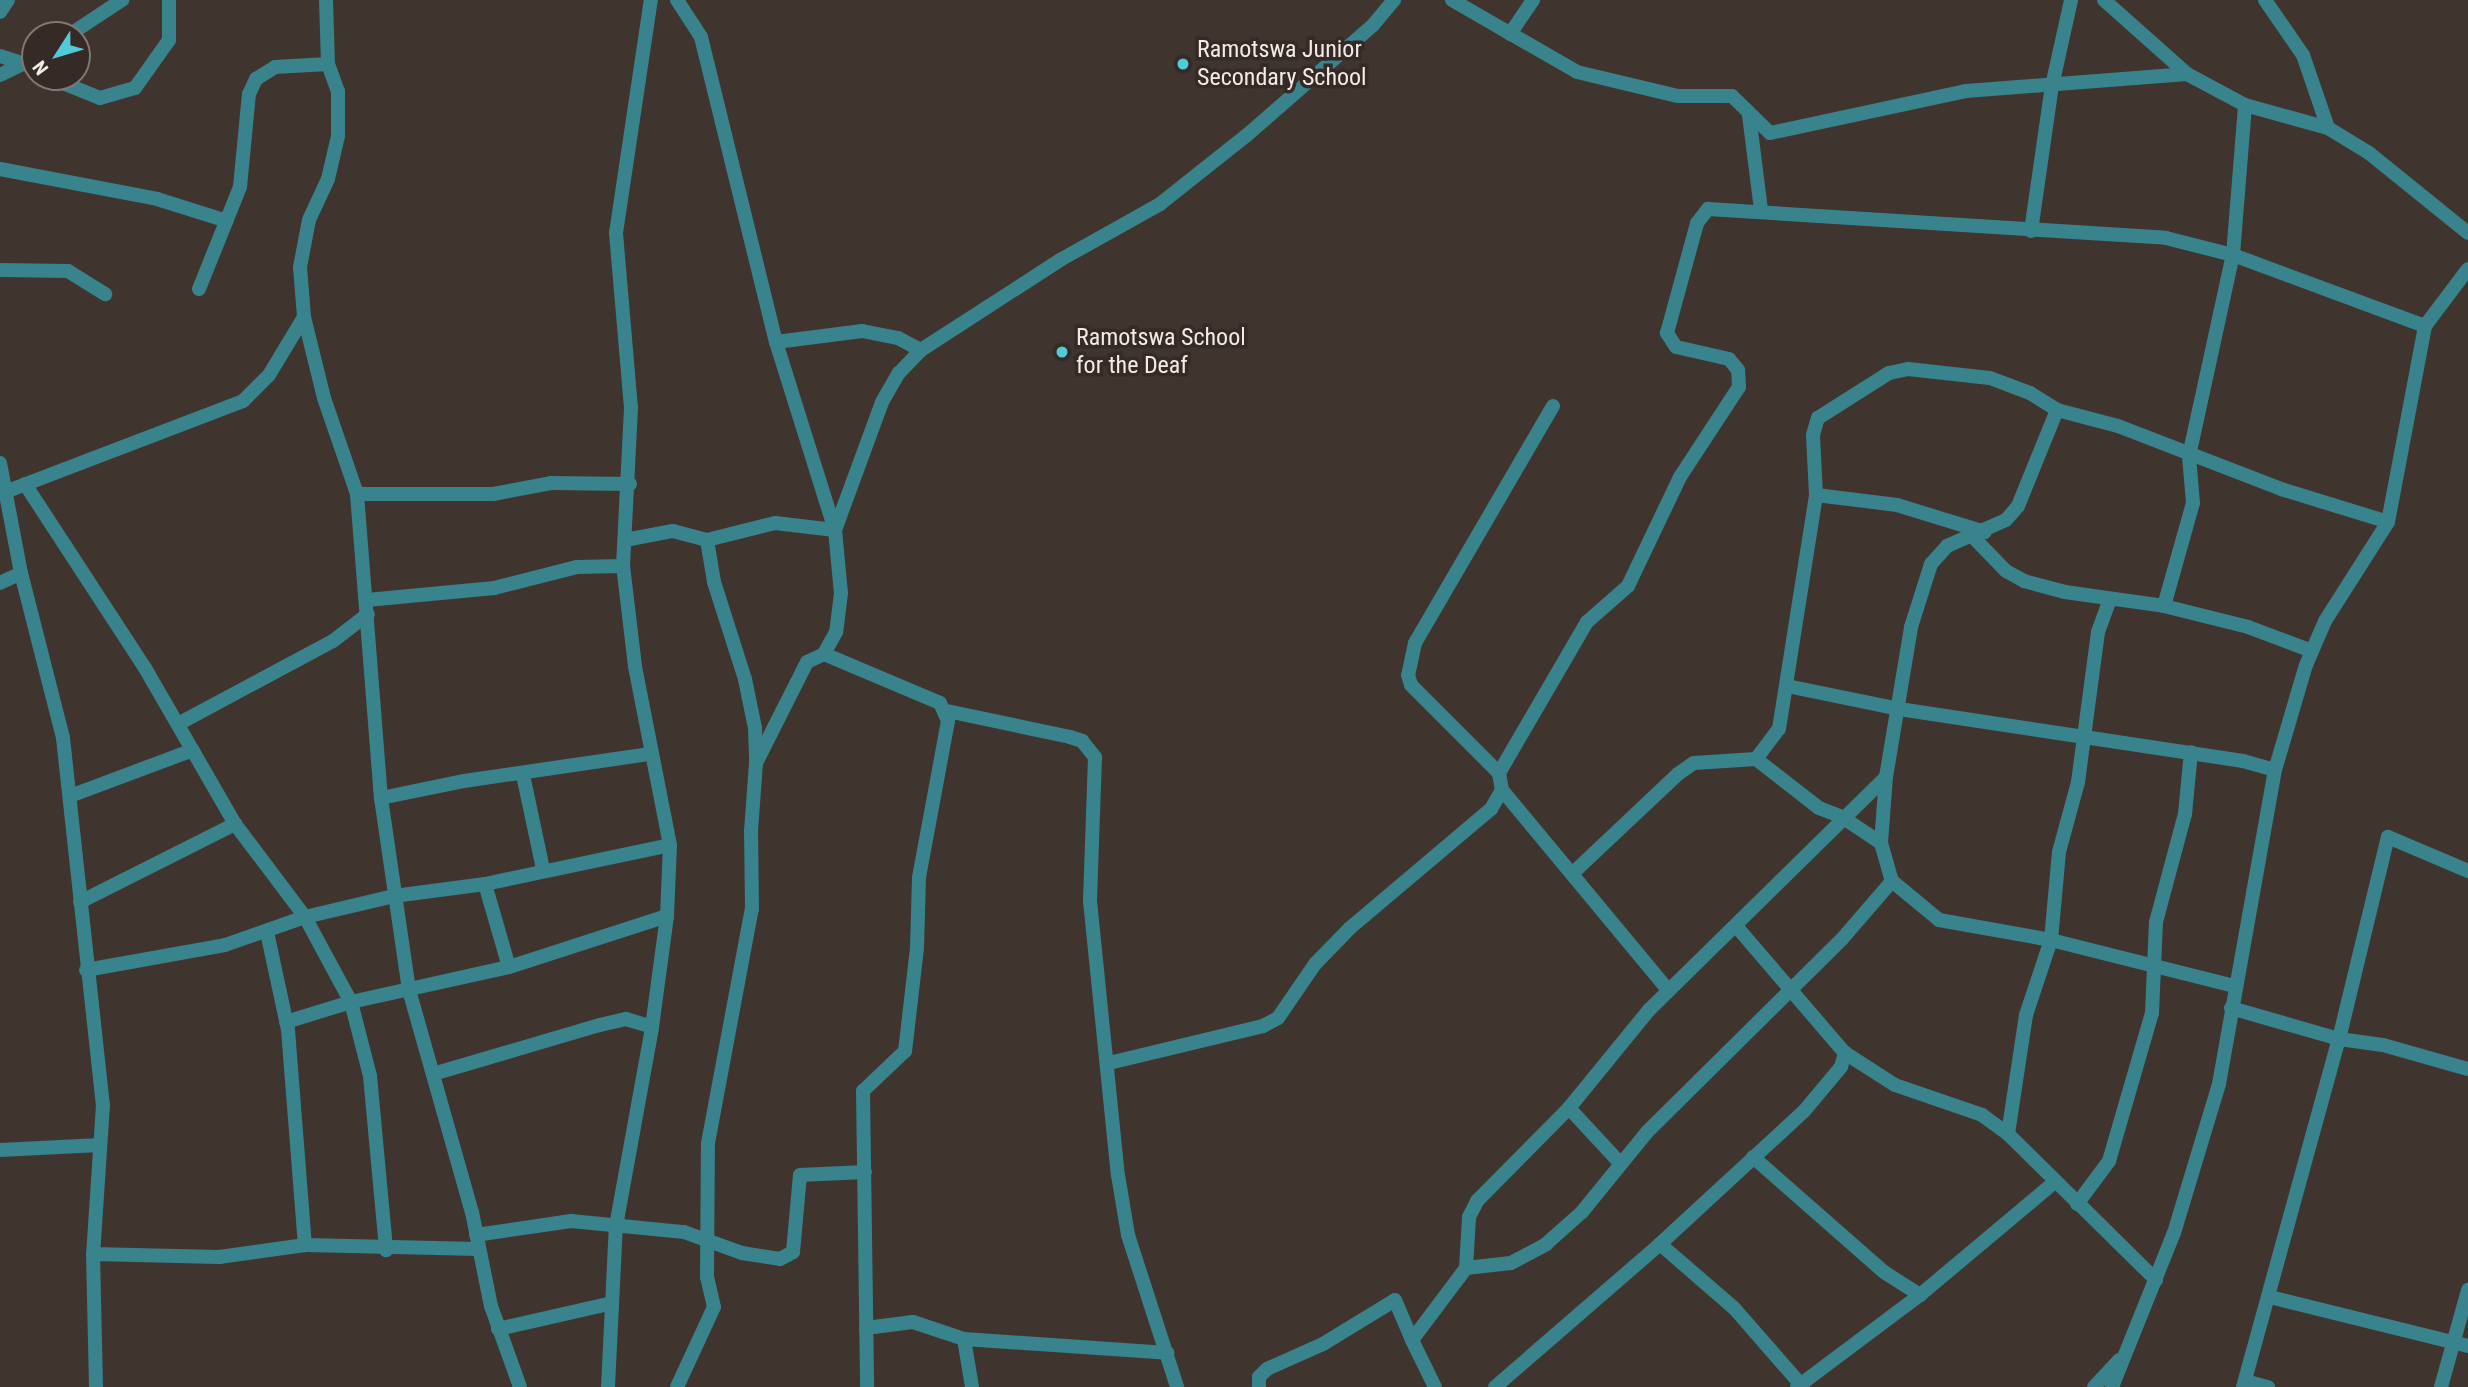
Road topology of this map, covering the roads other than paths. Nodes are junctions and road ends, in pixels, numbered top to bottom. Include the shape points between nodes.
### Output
1 (8, 0) edge
2 (122, 0) edge
3 (169, 0) edge
4 (326, 0) edge
5 (651, 0) edge
6 (677, 0) edge
7 (1394, 0) edge
8 (1452, 0) edge
9 (1533, 0) edge
10 (2071, 0) edge
11 (2104, 0) edge
12 (2265, 0) edge
13 (0, 12) edge
14 (90, 21) edge
15 (1510, 34) junction
16 (0, 56) edge
17 (21, 61) edge
18 (328, 64) junction
19 (21, 67) edge
20 (2186, 74) junction
21 (0, 75) edge
22 (2052, 86) junction
23 (83, 91) edge
24 (2245, 105) junction
25 (1749, 115) junction
26 (2328, 128) junction
27 (0, 169) edge
28 (1761, 210) junction
29 (227, 221) junction
30 (2031, 231) junction
31 (2468, 233) edge
32 (2233, 255) junction
33 (2468, 269) edge
34 (0, 270) edge
35 (199, 289) dead end
36 (105, 294) dead end
37 (304, 317) junction
38 (2425, 326) junction
39 (776, 342) junction
40 (921, 350) junction
41 (1553, 406) dead end
42 (2057, 410) junction
43 (2189, 456) junction
44 (0, 467) edge
45 (24, 484) junction
46 (630, 484) junction
47 (5, 492) junction
48 (357, 494) junction
49 (1816, 495) junction
50 (2388, 522) junction
51 (835, 530) junction
52 (1979, 534) junction
53 (625, 540) junction
54 (707, 540) junction
55 (623, 566) junction
56 (21, 573) junction
57 (0, 583) edge
58 (2110, 599) junction
59 (2164, 606) junction
60 (367, 607) junction
61 (2312, 651) junction
62 (824, 654) junction
63 (1787, 686) junction
64 (1899, 709) junction
65 (947, 711) junction
66 (178, 724) junction
67 (2085, 736) junction
68 (193, 750) junction
69 (2191, 752) junction
70 (650, 754) junction
71 (1756, 759) junction
72 (756, 763) junction
73 (2275, 770) junction
74 (1499, 773) junction
75 (523, 775) junction
76 (1886, 777) junction
77 (1502, 790) junction
78 (70, 796) junction
79 (381, 799) junction
80 (1842, 817) junction
81 (235, 824) junction
82 (1881, 843) junction
83 (670, 845) junction
84 (542, 869) junction
85 (2468, 871) edge
86 (1574, 872) junction
87 (1892, 881) junction
88 (485, 884) junction
89 (394, 896) junction
90 (79, 902) junction
91 (667, 916) junction
92 (305, 917) junction
93 (1736, 926) junction
94 (267, 932) junction
95 (2051, 940) junction
96 (2152, 965) junction
97 (509, 967) junction
98 (86, 970) junction
99 (2234, 986) junction
100 (409, 990) junction
101 (1668, 990) junction
102 (1791, 991) junction
103 (351, 1002) junction
104 (2231, 1008) junction
105 (286, 1022) junction
106 (652, 1027) junction
107 (2339, 1040) junction
108 (1845, 1053) junction
109 (1108, 1063) junction
110 (2468, 1069) edge
111 (433, 1074) junction
112 (1569, 1108) junction
113 (2008, 1134) junction
114 (100, 1145) junction
115 (0, 1150) edge
116 (1753, 1157) junction
117 (1620, 1163) junction
118 (865, 1172) junction
119 (2056, 1181) junction
120 (2077, 1204) junction
121 (616, 1226) junction
122 (706, 1237) junction
123 (478, 1242) junction
124 (1660, 1244) junction
125 (305, 1245) junction
126 (386, 1250) junction
127 (93, 1254) junction
128 (1466, 1268) junction
129 (2156, 1280) junction
130 (2468, 1290) edge
131 (1920, 1295) junction
132 (2270, 1297) junction
133 (612, 1303) junction
134 (866, 1328) junction
135 (498, 1329) junction
136 (964, 1339) junction
137 (1412, 1340) junction
138 (2453, 1342) junction
139 (2468, 1346) edge
140 (2130, 1348) junction
141 (1168, 1353) junction
142 (2244, 1384) edge
143 (1800, 1386) edge
144 (96, 1387) edge
145 (520, 1387) edge
146 (608, 1387) edge
147 (677, 1387) edge
148 (867, 1387) edge
149 (972, 1387) edge
150 (1177, 1387) edge
151 (1259, 1387) edge
152 (1435, 1387) edge
153 (1495, 1387) edge
154 (2094, 1387) edge
155 (2112, 1387) edge
156 (2268, 1387) edge
157 (2441, 1387) edge

1 - 13 street
2 - 14 street
3 - 23 street via 169,40 135,88 100,98
4 - 18 street
5 - 46 street via 616,233 631,408
6 - 39 street via 701,37
7 - 40 street via 1373,25 1247,135 1160,204 1060,260
8 - 15 street
9 - 15 street
10 - 22 street
11 - 20 street
12 - 26 street via 2303,55
15 - 25 street via 1577,72 1678,96 1723,93 1740,102
16 - 17 street
18 - 29 street via 275,67 256,79 249,94 240,187
18 - 37 street via 338,91 338,136 300,267
19 - 21 street
20 - 22 street
20 - 24 street
22 - 25 street via 1966,91 1777,133 1763,129
22 - 30 street
24 - 26 street
24 - 32 street
25 - 28 street
26 - 31 street via 2369,153
27 - 29 street via 157,199
28 - 30 street
28 - 74 street via 1716,207 1703,213 1667,332 1676,347 1729,359 1738,370 1739,387 1680,477 1628,586 1587,622
29 - 35 street
30 - 32 street via 2166,238
32 - 38 street
32 - 43 street
33 - 38 street
34 - 36 street via 68,271
37 - 45 street via 269,376 243,401
37 - 48 street via 324,398
38 - 50 street
39 - 40 street via 862,331 898,338
39 - 51 street
40 - 51 street via 899,373 882,402
41 - 74 street via 1408,659 1410,685
42 - 43 street via 2118,426
42 - 49 street via 2030,393 1990,378 1908,369 1889,373 1818,418 1813,435
42 - 52 street via 2018,506 2006,520
43 - 50 street
43 - 59 street via 2193,503
44 - 47 street
45 - 47 street
45 - 66 street
46 - 48 street via 551,483 493,494
46 - 53 street
47 - 56 street
48 - 60 street
49 - 52 street via 1897,506
49 - 63 street
50 - 61 street via 2325,621
51 - 54 street via 775,523
51 - 62 street via 841,593 836,632
52 - 58 street via 2006,571 2024,580
52 - 64 street via 1947,546 1931,564 1911,627
53 - 54 street via 673,531
53 - 55 street
54 - 72 street via 714,582 745,679 755,728
55 - 60 street via 577,566 494,588
55 - 70 street
56 - 57 street
56 - 78 street via 58,710
58 - 59 street
58 - 67 street via 2096,643
59 - 61 street via 2248,627
60 - 66 street via 333,640
60 - 79 street
61 - 73 street
62 - 65 street via 873,671 940,703
62 - 72 street via 807,662
63 - 64 street
63 - 71 street via 1779,729
64 - 67 street
64 - 76 street
65 - 109 street via 1070,737 1082,741 1095,757 1090,901
65 - 118 street via 919,877 917,948 905,1051 863,1091
66 - 68 street
67 - 69 street
67 - 95 street via 2059,852
68 - 78 street
68 - 81 street
69 - 73 street
69 - 96 street via 2185,814 2156,922
70 - 75 street
70 - 83 street
71 - 80 street via 1819,808
71 - 86 street via 1694,763 1660,788
72 - 122 street via 752,909 711,1119 704,1187
73 - 99 street
74 - 77 street
75 - 79 street via 464,781
75 - 84 street
76 - 80 street
76 - 82 street
77 - 86 street
77 - 109 street via 1491,809 1350,928 1315,964 1278,1018 1263,1026
78 - 90 street
79 - 89 street
80 - 82 street
80 - 93 street
81 - 90 street
81 - 92 street
82 - 87 street
83 - 84 street
83 - 91 street
84 - 88 street
85 - 107 street via 2388,837
86 - 101 street
87 - 95 street via 1939,920
87 - 102 street
88 - 89 street
88 - 97 street
89 - 92 street
89 - 100 street
90 - 98 street
91 - 97 street
91 - 106 street
92 - 94 street
92 - 103 street
93 - 101 street
93 - 102 street
94 - 98 street via 225,945
94 - 105 street
95 - 96 street
95 - 113 street via 2026,1015
96 - 99 street
96 - 120 street via 2152,1013 2117,1137 2104,1170
97 - 100 street
98 - 114 street via 103,1105
99 - 104 street
100 - 103 street
100 - 111 street
101 - 112 street
102 - 108 street
102 - 117 street
103 - 105 street
103 - 126 street via 370,1076
104 - 107 street
104 - 129 street via 2208,1122
105 - 125 street
106 - 111 street via 626,1019
106 - 121 street
107 - 110 street via 2383,1045
107 - 132 street
108 - 113 street via 1895,1085 1955,1103
108 - 116 street via 1841,1067 1812,1102
109 - 141 street via 1129,1235
111 - 123 street
112 - 117 street
112 - 128 street via 1477,1201 1469,1217
113 - 119 street
114 - 115 street
114 - 127 street
116 - 124 street
116 - 131 street via 1884,1272
117 - 128 street via 1582,1212 1546,1244 1511,1264
118 - 122 street via 800,1175 789,1257 742,1253
118 - 134 street
119 - 120 street
119 - 131 street
120 - 129 street
121 - 122 street
121 - 123 street via 571,1221
121 - 133 street
122 - 147 street via 714,1307
123 - 126 street
123 - 135 street
124 - 143 street via 1734,1308
124 - 153 street
125 - 126 street
125 - 127 street via 219,1257
127 - 144 street
128 - 137 street
129 - 140 street
130 - 138 street
131 - 143 street
132 - 138 street
132 - 142 street
133 - 135 street
133 - 146 street
134 - 136 street via 913,1322
134 - 148 street
135 - 145 street
136 - 141 street
136 - 149 street
137 - 151 street via 1395,1300 1323,1344 1267,1369 1259,1377
137 - 152 street
138 - 139 street
138 - 157 street
140 - 154 street
140 - 155 street
141 - 150 street
142 - 156 street

